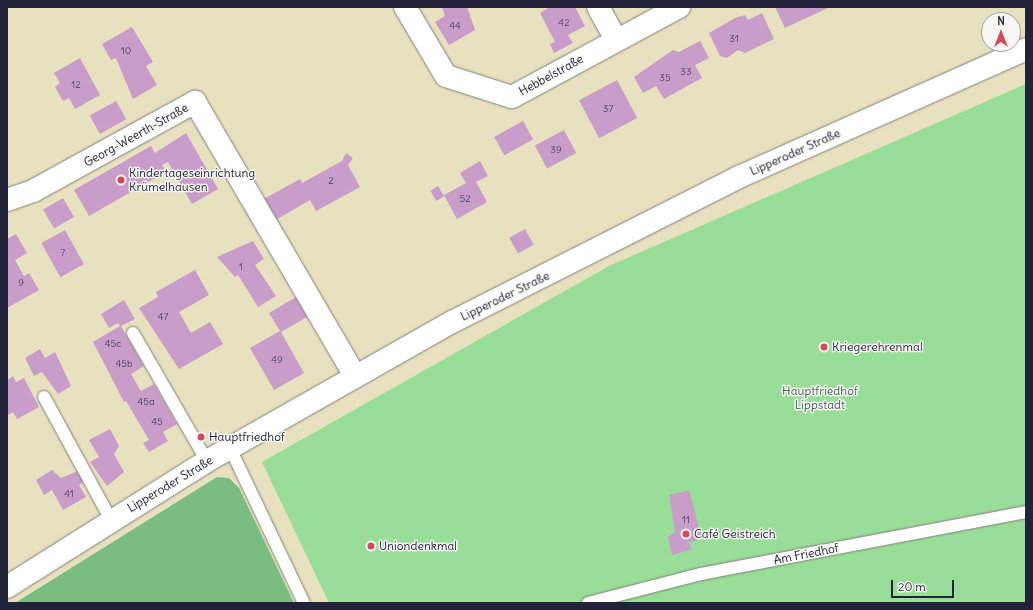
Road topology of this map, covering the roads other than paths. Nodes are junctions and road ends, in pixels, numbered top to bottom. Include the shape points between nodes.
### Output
1 (405, 7) edge
2 (598, 7) edge
3 (679, 7) edge
4 (616, 40) junction
5 (1026, 49) edge
6 (7, 200) edge
7 (133, 333) dead end
8 (355, 376) junction
9 (44, 397) dead end
10 (230, 448) junction
11 (207, 461) junction
12 (1026, 512) edge
13 (111, 520) junction
14 (7, 588) edge
15 (304, 603) edge
16 (588, 603) edge

1 - 4 main road, Hebbelstraße via 446,76 512,97
2 - 4 main road
3 - 4 main road, Hebbelstraße
5 - 8 main road, Lipperoder Straße via 739,177 452,322
6 - 8 main road, Georg-Weerth-Straße via 33,191 194,102
7 - 11 lane
8 - 10 main road, Lipperoder Straße
9 - 13 lane
10 - 11 main road, Lipperoder Straße
10 - 15 lane
11 - 13 main road, Lipperoder Straße
12 - 16 lane, Am Friedhof via 701,574
13 - 14 main road, Lipperoder Straße

